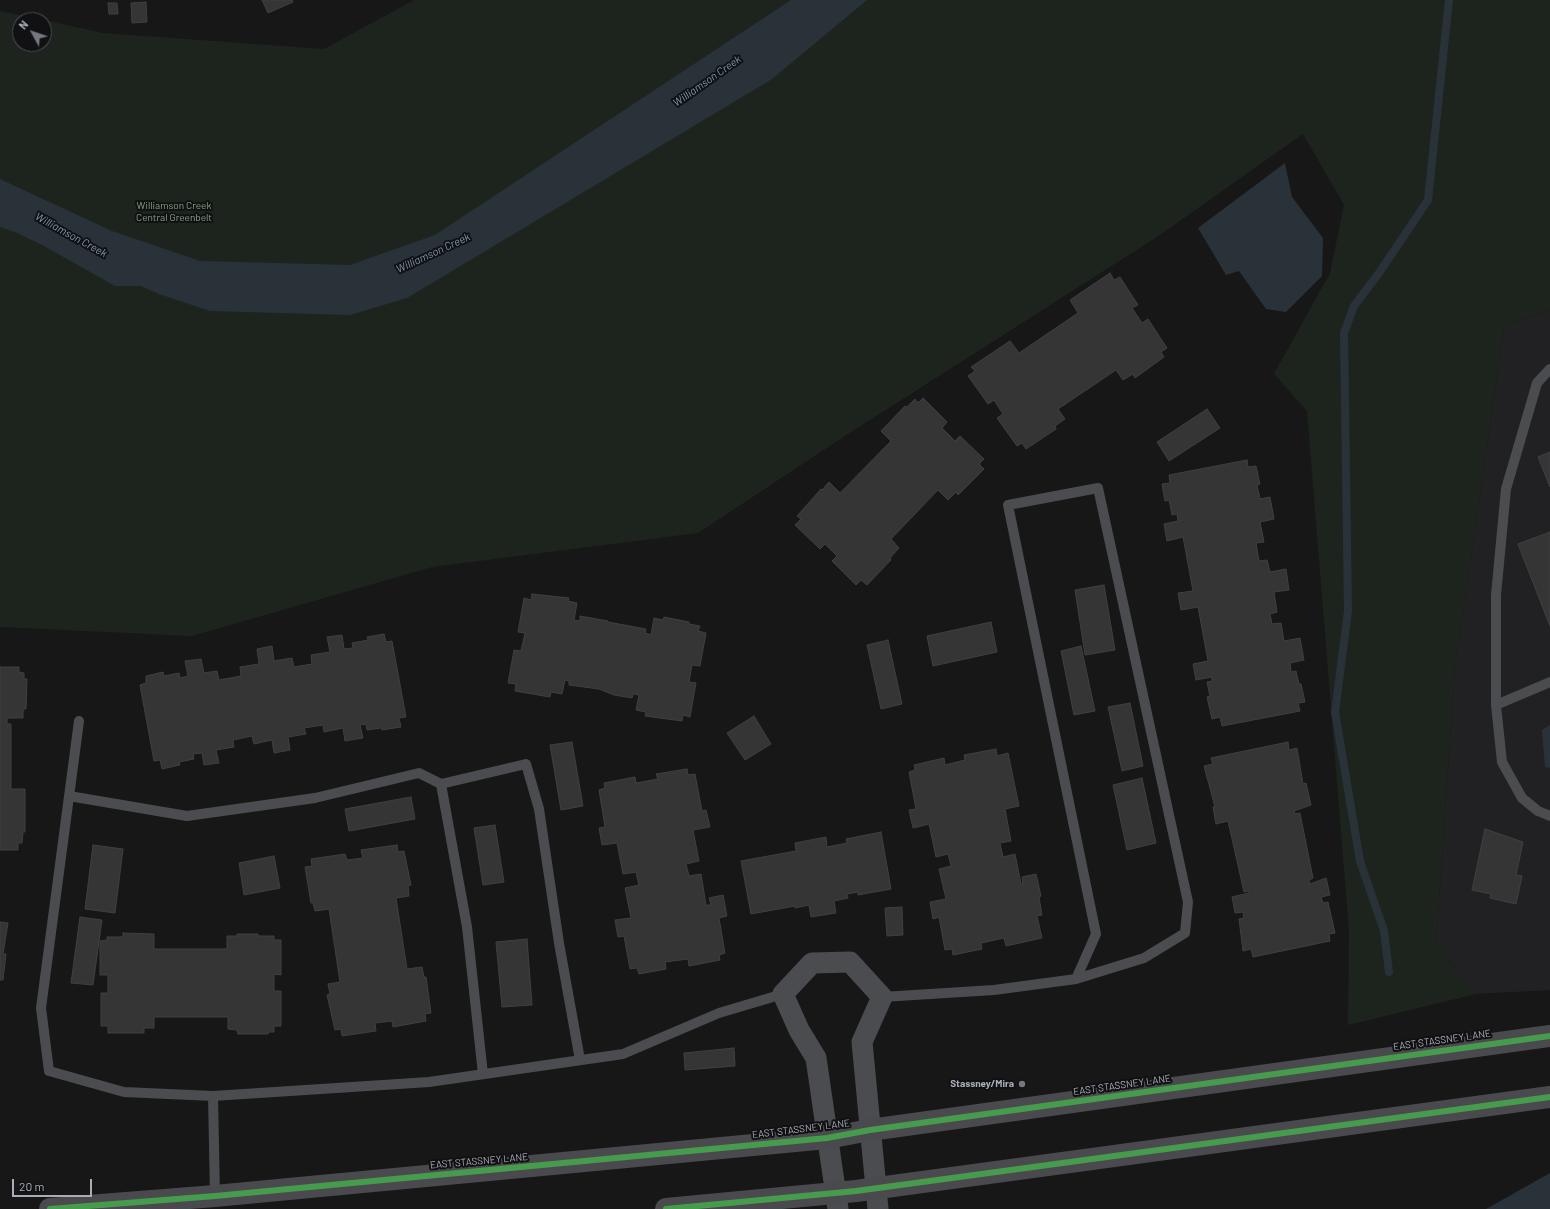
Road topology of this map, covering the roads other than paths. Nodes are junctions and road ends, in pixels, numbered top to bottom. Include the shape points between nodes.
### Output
1 (1550, 369) edge
2 (1550, 682) edge
3 (1496, 705) junction
4 (79, 721) dead end
5 (441, 784) junction
6 (69, 796) junction
7 (1550, 816) edge
8 (1076, 979) junction
9 (783, 994) junction
10 (882, 997) junction
11 (1550, 1036) edge
12 (580, 1060) junction
13 (483, 1074) junction
14 (213, 1096) junction
15 (1550, 1097) edge
16 (870, 1130) junction
17 (827, 1138) junction
18 (876, 1199) edge
19 (217, 1200) edge
20 (837, 1201) edge
21 (50, 1209) edge
22 (666, 1209) edge

1 - 3 lane via 1536,383 1506,489 1496,595
2 - 3 lane
3 - 7 lane via 1502,762 1522,798 1538,811
4 - 6 lane
5 - 6 lane via 419,773 315,798 186,816
5 - 12 lane via 526,764 538,809
5 - 13 lane via 468,927
6 - 14 lane via 41,1008 48,1071 124,1092
8 - 8 lane via 1096,934 1008,505 1098,488 1188,902 1185,933 1144,958
8 - 10 lane via 994,990
9 - 10 street via 812,963 850,962
9 - 12 lane via 719,1013 622,1054
9 - 17 street via 799,1030 816,1058
10 - 16 street via 862,1042
11 - 16 main road, EAST STASSNEY LANE
12 - 13 lane
13 - 14 lane via 429,1082
14 - 19 lane
15 - 18 main road
16 - 17 main road, EAST STASSNEY LANE
16 - 18 street
17 - 19 main road, EAST STASSNEY LANE
17 - 20 street
18 - 20 main road
19 - 21 main road, EAST STASSNEY LANE
20 - 22 main road

